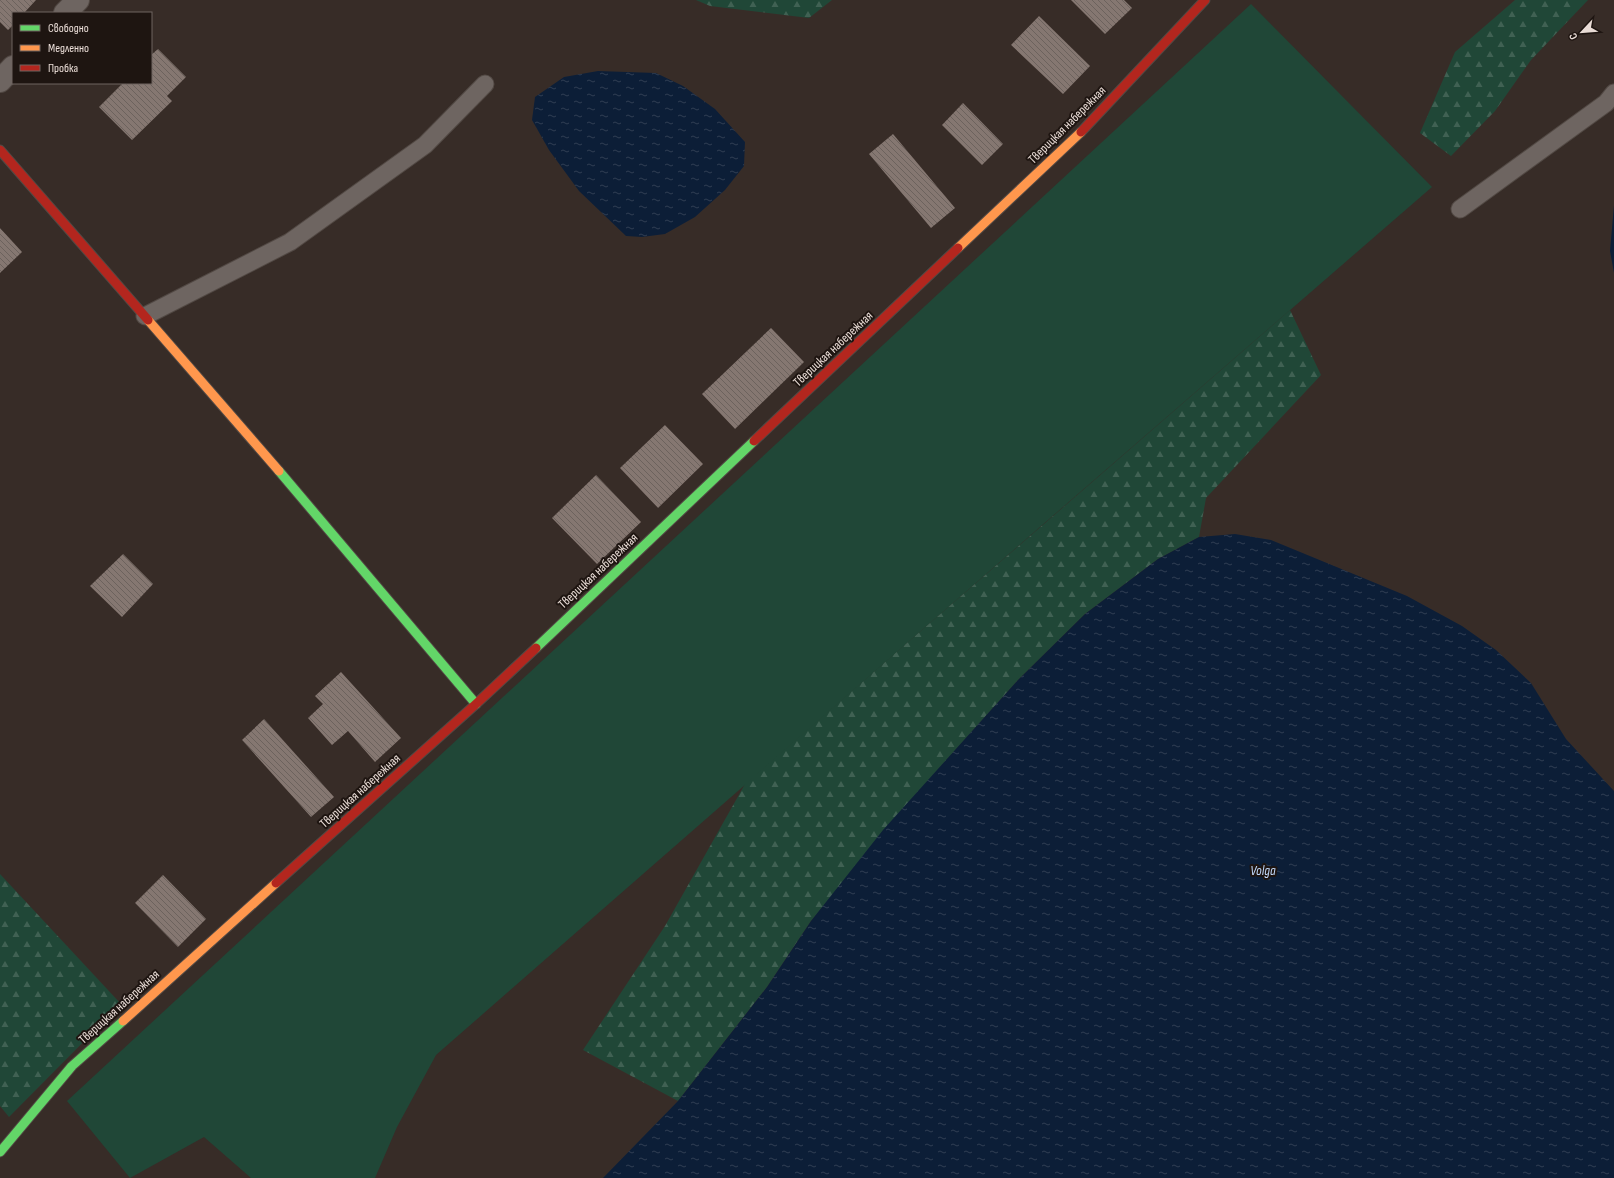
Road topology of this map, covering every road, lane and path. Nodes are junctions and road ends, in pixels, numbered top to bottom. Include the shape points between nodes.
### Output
1 (78, 0) edge
2 (1205, 0) edge
3 (67, 12) edge
4 (12, 68) edge
5 (0, 81) edge
6 (485, 84) dead end
7 (1614, 93) edge
8 (0, 150) edge
9 (1460, 209) dead end
10 (144, 316) junction
11 (476, 704) junction
12 (0, 1152) edge

1 - 3 street
2 - 11 street, Тверицкая набережная via 1086,128
4 - 5 street
6 - 10 lane via 425,145 290,242
7 - 9 lane via 1606,103
8 - 10 street
10 - 11 street via 296,490
11 - 12 street, Тверицкая набережная via 72,1066

